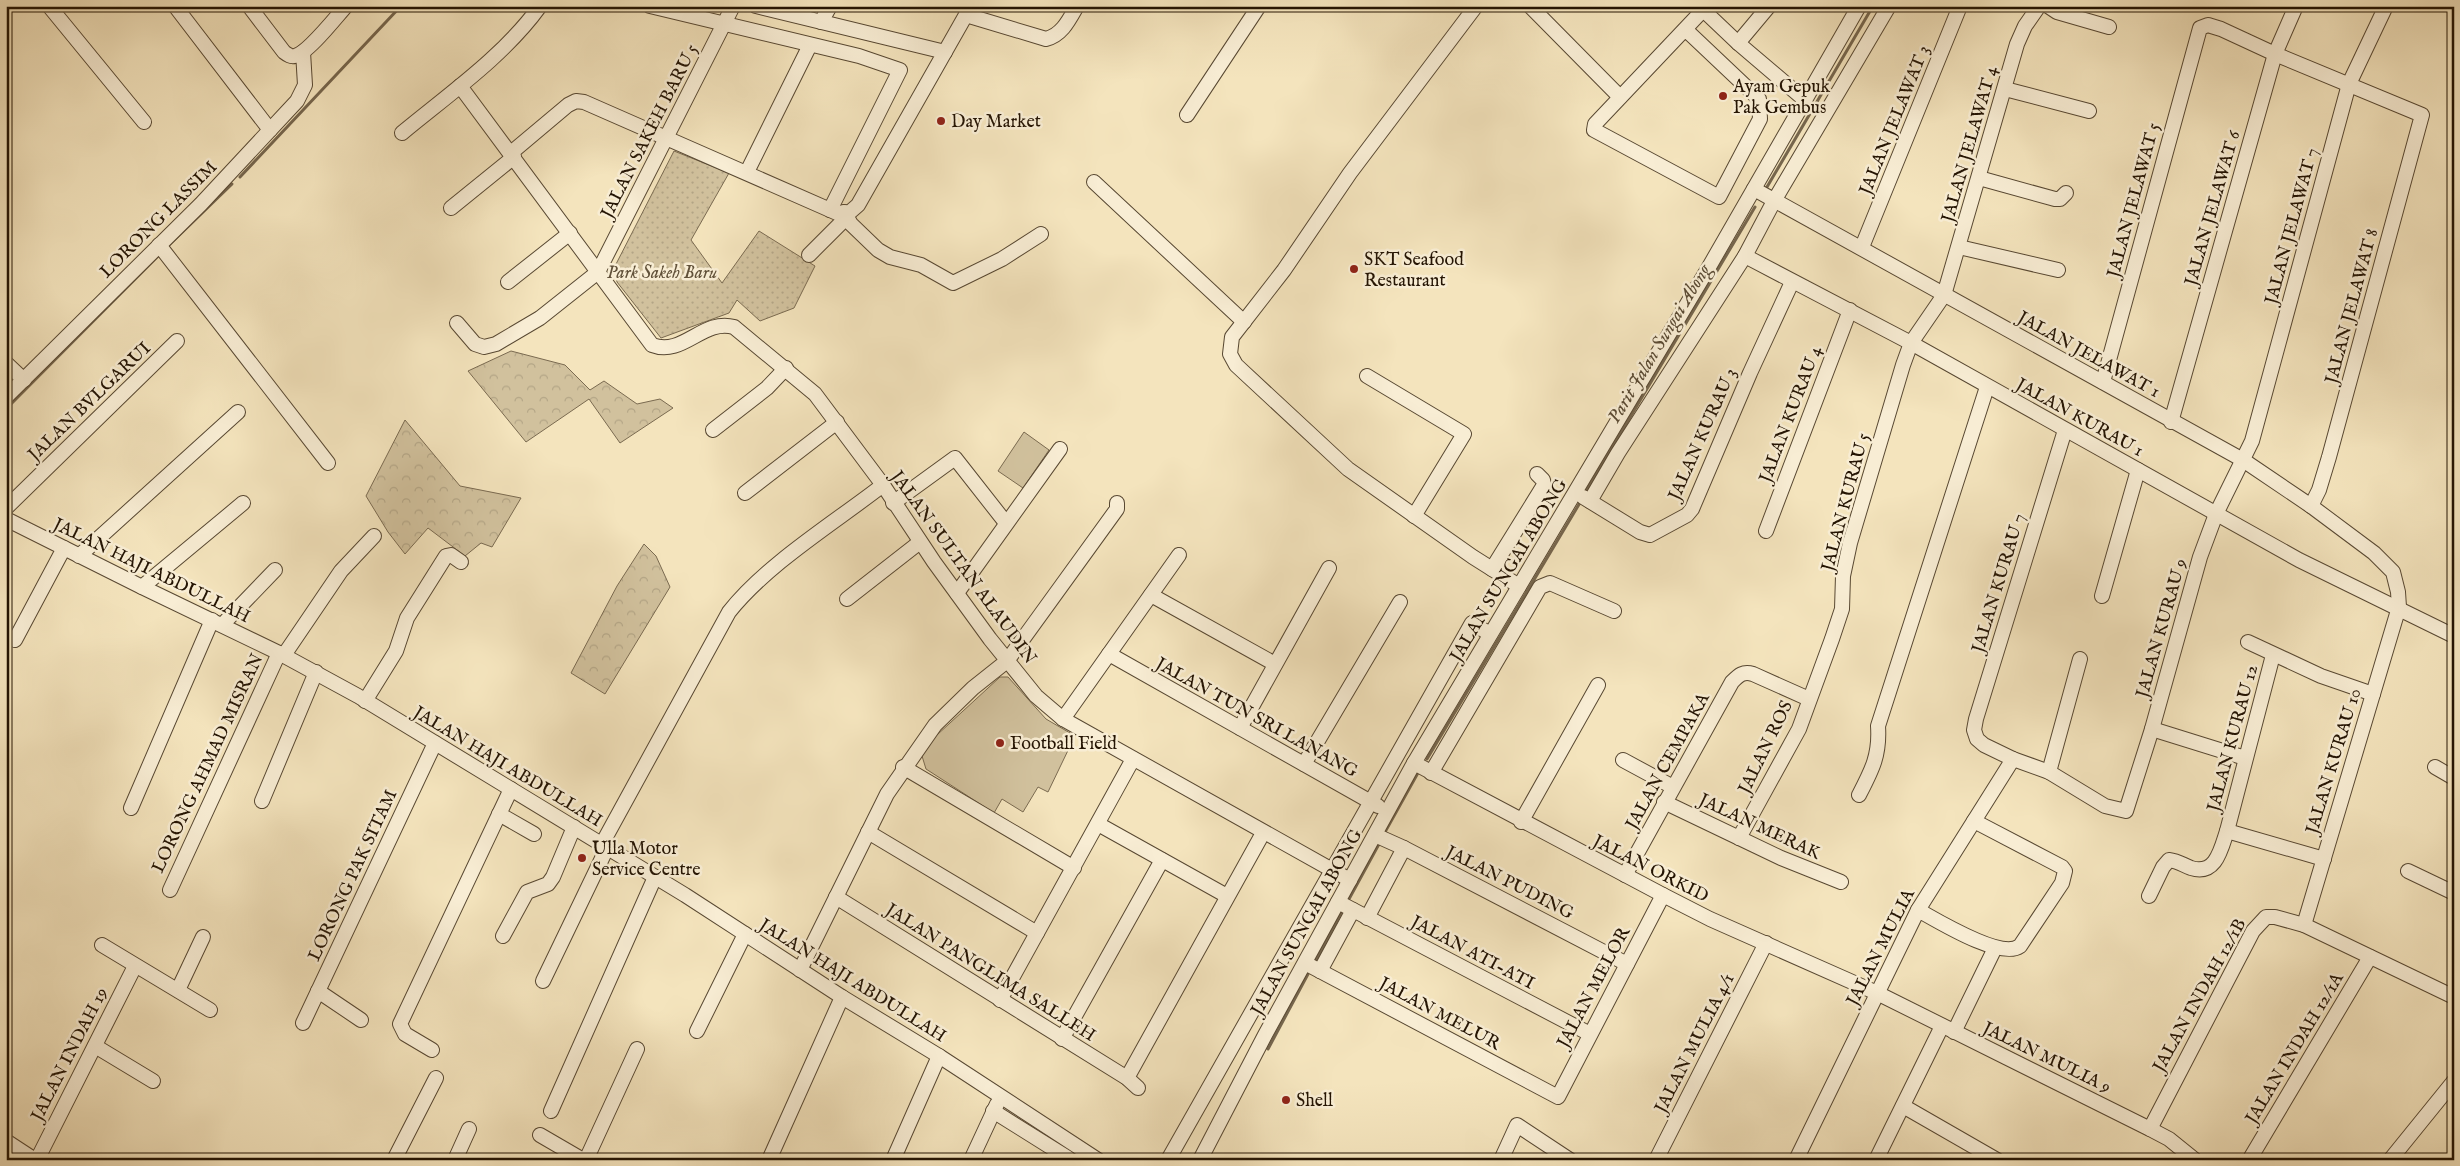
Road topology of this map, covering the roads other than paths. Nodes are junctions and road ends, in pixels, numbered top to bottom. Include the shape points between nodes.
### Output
1 (49, 6) edge
2 (175, 6) edge
3 (249, 6) edge
4 (346, 6) edge
5 (540, 6) edge
6 (650, 6) edge
7 (756, 6) edge
8 (830, 6) edge
9 (987, 6) edge
10 (1077, 6) edge
11 (1259, 6) edge
12 (1476, 6) edge
13 (1530, 6) edge
14 (1769, 6) edge
15 (1859, 6) edge
16 (1889, 6) edge
17 (1960, 6) edge
18 (2039, 6) edge
19 (2048, 6) edge
20 (2296, 6) edge
21 (2386, 6) edge
22 (732, 7) edge
23 (1701, 8) edge
24 (972, 13) edge
25 (724, 22) junction
26 (820, 22) junction
27 (2109, 27) dead end
28 (1685, 29) junction
29 (1738, 43) junction
30 (810, 45) junction
31 (302, 52) junction
32 (945, 52) junction
33 (2275, 54) junction
34 (2349, 84) junction
35 (460, 86) junction
36 (2004, 89) junction
37 (1620, 97) junction
38 (1806, 100) junction
39 (2089, 111) dead end
40 (1187, 115) dead end
41 (144, 122) dead end
42 (270, 130) junction
43 (402, 133) dead end
44 (668, 138) junction
45 (512, 155) junction
46 (747, 172) junction
47 (1979, 178) junction
48 (1094, 182) dead end
49 (1754, 189) junction
50 (2066, 193) dead end
51 (1774, 201) junction
52 (451, 208) dead end
53 (839, 213) junction
54 (570, 233) junction
55 (1041, 234) dead end
56 (159, 245) junction
57 (1862, 248) junction
58 (1959, 248) junction
59 (809, 255) dead end
60 (1745, 256) junction
61 (2058, 270) dead end
62 (598, 272) junction
63 (508, 282) dead end
64 (1792, 282) junction
65 (1944, 295) junction
66 (1700, 304) junction
67 (1850, 310) junction
68 (1244, 322) junction
69 (457, 323) dead end
70 (177, 341) dead end
71 (1911, 343) junction
72 (1672, 350) junction
73 (6, 363) edge
74 (786, 368) junction
75 (1367, 376) dead end
76 (24, 380) junction
77 (2103, 382) junction
78 (1987, 387) junction
79 (6, 397) edge
80 (1638, 406) junction
81 (238, 412) dead end
82 (836, 422) junction
83 (2171, 422) junction
84 (713, 430) dead end
85 (2065, 430) junction
86 (1060, 449) dead end
87 (1611, 449) junction
88 (2243, 460) junction
89 (328, 464) dead end
90 (2138, 470) junction
91 (1537, 474) dead end
92 (883, 486) junction
93 (745, 493) dead end
94 (1576, 493) junction
95 (1590, 501) junction
96 (243, 503) dead end
97 (893, 503) junction
98 (1117, 504) dead end
99 (2311, 506) junction
100 (6, 508) edge
101 (2216, 514) junction
102 (1414, 516) junction
103 (6, 519) edge
104 (1006, 523) junction
105 (1766, 532) dead end
106 (374, 536) dead end
107 (920, 542) junction
108 (64, 548) junction
109 (1179, 555) dead end
110 (79, 556) junction
111 (461, 562) dead end
112 (1329, 568) dead end
113 (1492, 569) junction
114 (275, 570) dead end
115 (1519, 586) junction
116 (142, 587) junction
117 (956, 593) junction
118 (1151, 595) junction
119 (2102, 596) dead end
120 (847, 599) dead end
121 (1400, 602) dead end
122 (2399, 607) junction
123 (1614, 611) dead end
124 (217, 622) junction
125 (1490, 634) junction
126 (2454, 636) edge
127 (15, 640) dead end
128 (2248, 642) dead end
129 (281, 654) junction
130 (1109, 654) junction
131 (2273, 655) junction
132 (2080, 659) dead end
133 (1007, 661) junction
134 (1275, 664) junction
135 (316, 672) junction
136 (1598, 685) dead end
137 (2373, 694) junction
138 (1809, 699) junction
139 (365, 701) junction
140 (1063, 719) junction
141 (1240, 728) junction
142 (2152, 729) junction
143 (436, 743) junction
144 (2245, 758) junction
145 (1133, 759) junction
146 (2012, 759) junction
147 (1624, 760) dead end
148 (1414, 763) junction
149 (1304, 764) junction
150 (903, 767) junction
151 (2435, 767) dead end
152 (2049, 772) junction
153 (1431, 773) junction
154 (2454, 778) edge
155 (1673, 786) junction
156 (511, 789) junction
157 (1859, 795) dead end
158 (262, 801) dead end
159 (1371, 802) junction
160 (1664, 802) junction
161 (131, 808) dead end
162 (1388, 811) junction
163 (499, 814) junction
164 (1974, 821) junction
165 (1521, 822) junction
166 (1098, 824) junction
167 (574, 827) junction
168 (2228, 831) junction
169 (868, 832) junction
170 (1263, 833) junction
171 (534, 834) dead end
172 (1375, 835) junction
173 (1739, 838) junction
174 (604, 846) junction
175 (1404, 848) junction
176 (2324, 859) junction
177 (1162, 860) junction
178 (1074, 868) junction
179 (1332, 870) junction
180 (2408, 871) dead end
181 (1625, 875) junction
182 (655, 877) junction
183 (1350, 880) junction
184 (1841, 882) dead end
185 (170, 890) dead end
186 (2454, 893) edge
187 (1662, 895) junction
188 (1227, 896) junction
189 (2149, 896) dead end
190 (836, 897) junction
191 (1338, 902) junction
192 (1353, 910) junction
193 (1918, 910) junction
194 (1367, 918) junction
195 (2304, 926) junction
196 (1037, 933) junction
197 (745, 934) junction
198 (503, 936) dead end
199 (203, 937) dead end
200 (1766, 943) junction
201 (102, 945) dead end
202 (1995, 948) junction
203 (2370, 957) junction
204 (1305, 963) junction
205 (1627, 964) junction
206 (134, 966) junction
207 (800, 970) junction
208 (1320, 971) junction
209 (543, 981) dead end
210 (178, 990) junction
211 (318, 991) junction
212 (1877, 993) junction
213 (842, 997) junction
214 (2454, 997) edge
215 (1000, 1000) junction
216 (210, 1010) dead end
217 (361, 1020) dead end
218 (302, 1023) dead end
219 (1948, 1029) junction
220 (697, 1031) dead end
221 (1590, 1034) junction
222 (1062, 1039) junction
223 (94, 1046) junction
224 (637, 1049) dead end
225 (432, 1050) dead end
226 (939, 1056) junction
227 (436, 1078) dead end
228 (1126, 1078) junction
229 (153, 1081) dead end
230 (2454, 1081) edge
231 (1138, 1088) dead end
232 (1000, 1096) junction
233 (1558, 1096) joint
234 (1903, 1106) junction
235 (551, 1111) dead end
236 (993, 1111) junction
237 (469, 1129) dead end
238 (2150, 1129) junction
239 (540, 1135) dead end
240 (6, 1141) edge
241 (1069, 1154) edge
242 (2176, 1154) edge
243 (2250, 1157) dead end
244 (36, 1160) edge
245 (394, 1160) edge
246 (454, 1160) edge
247 (585, 1160) edge
248 (769, 1160) edge
249 (893, 1160) edge
250 (971, 1160) edge
251 (1098, 1160) edge
252 (1168, 1160) edge
253 (1200, 1160) edge
254 (1501, 1160) edge
255 (1570, 1160) edge
256 (1656, 1160) edge
257 (1796, 1160) edge
258 (1876, 1160) edge
259 (1997, 1160) edge
260 (2195, 1160) edge
261 (2390, 1160) edge

1 - 41 street
2 - 42 street
3 - 31 street via 284,52 297,56
4 - 31 street
5 - 35 street via 525,27
6 - 25 street
7 - 26 street
8 - 26 street
9 - 24 street
10 - 24 street via 1062,30 1046,39
11 - 40 street
12 - 68 street via 1350,173
13 - 37 street
14 - 29 street
15 - 38 street
16 - 51 street
17 - 57 street, JALAN JELAWAT 3
18 - 36 street, JALAN JELAWAT 4 via 2017,44
19 - 27 street via 2057,12
20 - 33 street, JALAN JELAWAT 6
21 - 34 street, JALAN JELAWAT 7
22 - 25 street, JALAN SAKEH BARU 5
23 - 28 street
23 - 29 street
24 - 32 street
25 - 30 street
25 - 44 street, JALAN SAKEH BARU 5
26 - 32 street
28 - 37 street
28 - 37 street via 1759,99 1760,119 1719,197 1594,130 1595,124
29 - 38 street
30 - 46 street
30 - 53 street via 888,64 901,71
31 - 42 street, LORONG LASSIM via 305,85 297,101
32 - 53 street via 858,205 850,212
33 - 34 street
33 - 77 street, JALAN JELAWAT 5 via 2221,29 2208,25 2200,28
33 - 83 street, JALAN JELAWAT 6
34 - 88 street, JALAN JELAWAT 7 via 2252,442
34 - 99 street, JALAN JELAWAT 8 via 2422,115 2320,490
35 - 43 street
35 - 45 street, JALAN SULTAN ALAUDIN
36 - 39 street
36 - 47 street, JALAN JELAWAT 4
38 - 49 street
42 - 56 street, LORONG LASSIM
44 - 45 street via 576,101 568,104
44 - 46 street
44 - 62 street, JALAN SAKEH BARU 5
45 - 52 street
45 - 54 street, JALAN SULTAN ALAUDIN
46 - 53 street
47 - 50 street via 2055,199
47 - 58 street, JALAN JELAWAT 4
48 - 68 street
49 - 51 street, JALAN JELAWAT 1
49 - 66 street
51 - 57 street, JALAN JELAWAT 1
51 - 60 street
53 - 55 street via 878,250 890,257 921,265 953,283 1002,259
53 - 59 street
54 - 62 street, JALAN SULTAN ALAUDIN
54 - 63 street
56 - 76 street, LORONG LASSIM
56 - 89 street
57 - 65 street, JALAN JELAWAT 1
58 - 61 street
58 - 65 street, JALAN JELAWAT 4
60 - 64 street, JALAN KURAU 1
60 - 66 street
62 - 69 street via 540,318 496,344 484,347 474,344
62 - 74 street, JALAN SULTAN ALAUDIN via 652,344 667,348 676,346 724,324 734,326
64 - 67 street, JALAN KURAU 1
64 - 95 street, JALAN KURAU 3 via 1692,509 1650,535
65 - 71 street, JALAN JELAWAT 4
65 - 77 street, JALAN JELAWAT 1
66 - 72 street
66 - 72 street
67 - 71 street, JALAN KURAU 1
67 - 105 street, JALAN KURAU 4
68 - 102 street via 1229,345 1236,365 1332,456
70 - 100 street, JALAN BVLGARUI
71 - 78 street, JALAN KURAU 1
71 - 138 street, JALAN KURAU 5 via 1850,543 1843,576 1842,609
72 - 80 street
72 - 80 street
73 - 76 street
74 - 82 street, JALAN SULTAN ALAUDIN via 815,394
74 - 84 street via 767,388
75 - 102 street via 1464,434
76 - 79 street, LORONG LASSIM
77 - 83 street, JALAN JELAWAT 1
78 - 85 street, JALAN KURAU 1
78 - 157 street via 1878,726 1880,743 1876,761
80 - 87 street
81 - 110 street
82 - 92 street, JALAN SULTAN ALAUDIN
82 - 93 street
83 - 88 street, JALAN JELAWAT 1
85 - 90 street, JALAN KURAU 1
85 - 146 street, JALAN KURAU 7 via 1974,730 1984,745
86 - 104 street
87 - 94 street, JALAN SUNGAI ABONG
87 - 95 street
88 - 99 street, JALAN JELAWAT 1
88 - 101 street, JALAN KURAU 9
90 - 101 street, JALAN KURAU 1
90 - 119 street
91 - 113 street via 1544,485
92 - 97 street, JALAN SULTAN ALAUDIN
92 - 174 street via 792,554 729,612
94 - 95 street, JALAN KURAU 3
94 - 115 street, JALAN SUNGAI ABONG
96 - 116 street
97 - 104 street via 955,458
97 - 107 street, JALAN SULTAN ALAUDIN
98 - 133 street via 1117,509
99 - 122 street, JALAN JELAWAT 1 via 2374,553 2393,572
101 - 122 street, JALAN KURAU 1 via 2298,560
101 - 142 street, JALAN KURAU 9 via 2200,556
102 - 113 street
103 - 108 street, JALAN HAJI ABDULLAH
104 - 117 street
106 - 129 street, LORONG AHMAD MISRAN via 341,571
107 - 117 street, JALAN SULTAN ALAUDIN
107 - 120 street
108 - 110 street, JALAN HAJI ABDULLAH
108 - 127 street
109 - 118 street
110 - 116 street, JALAN HAJI ABDULLAH
111 - 139 street via 446,556 407,618 396,651
112 - 134 street
113 - 115 street
114 - 124 street
115 - 125 street, JALAN SUNGAI ABONG
116 - 124 street, JALAN HAJI ABDULLAH
117 - 133 street, JALAN SULTAN ALAUDIN
118 - 130 street
118 - 134 street
121 - 149 street
122 - 126 street, JALAN KURAU 1
122 - 137 street, JALAN KURAU 10
123 - 153 street via 1550,583 1540,588
124 - 129 street, JALAN HAJI ABDULLAH
124 - 161 street
125 - 148 street, JALAN SUNGAI ABONG
125 - 159 street via 1472,623
128 - 131 street
129 - 135 street, JALAN HAJI ABDULLAH
129 - 185 street, LORONG AHMAD MISRAN
130 - 140 street
130 - 141 street, JALAN TUN SRI LANANG
131 - 137 street
131 - 144 street, JALAN KURAU 12
132 - 152 street
133 - 140 street, JALAN SULTAN ALAUDIN via 1036,696
133 - 150 street via 935,725
134 - 141 street
135 - 139 street, JALAN HAJI ABDULLAH
135 - 158 street
136 - 165 street
137 - 176 street, JALAN KURAU 10
138 - 155 street, JALAN CEMPAKA via 1747,672 1740,674 1732,682
138 - 173 street, JALAN ROS via 1799,729
139 - 143 street, JALAN HAJI ABDULLAH
140 - 145 street, JALAN SULTAN ALAUDIN
141 - 149 street, JALAN TUN SRI LANANG
142 - 144 street
142 - 152 street, JALAN KURAU 9 via 2126,811 2105,806
143 - 156 street, JALAN HAJI ABDULLAH
143 - 211 street, LORONG PAK SITAM
144 - 168 street, JALAN KURAU 12
145 - 166 street
145 - 170 street, JALAN SULTAN ALAUDIN
146 - 152 street
146 - 164 street, JALAN MULIA
147 - 155 street
148 - 153 street, JALAN ORKID
148 - 162 street, JALAN SUNGAI ABONG
149 - 159 street, JALAN TUN SRI LANANG
150 - 169 street
150 - 178 street
151 - 154 street
153 - 165 street, JALAN ORKID
155 - 160 street, JALAN CEMPAKA
156 - 163 street
156 - 167 street, JALAN HAJI ABDULLAH
159 - 162 street, JALAN TUN SRI LANANG
159 - 179 street
160 - 173 street, JALAN MERAK
160 - 181 street, JALAN CEMPAKA
162 - 172 street, JALAN SUNGAI ABONG
163 - 171 street
163 - 225 street via 400,1024 405,1034
164 - 193 street, JALAN MULIA
164 - 202 street via 2062,866 2065,871 2062,883 2020,946
165 - 181 street, JALAN ORKID
166 - 177 street
166 - 178 street
167 - 174 street, JALAN HAJI ABDULLAH
167 - 198 street via 553,877 548,884 527,892
168 - 176 street
168 - 189 street, JALAN KURAU 12 via 2219,857 2212,866 2204,870 2169,860
169 - 190 street
169 - 196 street
170 - 179 street, JALAN SULTAN ALAUDIN
170 - 188 street
172 - 175 street, JALAN PUDING
172 - 183 street, JALAN SUNGAI ABONG
173 - 184 street, JALAN MERAK
174 - 182 street, JALAN HAJI ABDULLAH
174 - 209 street
175 - 194 street
175 - 205 street, JALAN PUDING
176 - 195 street, JALAN KURAU 10
177 - 188 street
177 - 222 street
178 - 196 street
179 - 183 street, JALAN SULTAN ALAUDIN
179 - 252 street
180 - 186 street
181 - 187 street, JALAN ORKID
182 - 197 street, JALAN HAJI ABDULLAH
182 - 235 street
183 - 191 street, JALAN SUNGAI ABONG
187 - 200 street, JALAN ORKID
187 - 205 street, JALAN MELOR
188 - 228 street
190 - 207 street
190 - 215 street, JALAN PANGLIMA SALLEH
191 - 192 street, JALAN ATI-ATI
191 - 204 street, JALAN SUNGAI ABONG
192 - 194 street, JALAN ATI-ATI
192 - 208 street
193 - 202 street
193 - 212 street, JALAN MULIA
194 - 221 street, JALAN ATI-ATI
195 - 203 street
195 - 238 street, JALAN INDAH 12/1B via 2266,916 2259,922
196 - 215 street
197 - 207 street, JALAN HAJI ABDULLAH
197 - 220 street
199 - 210 street
200 - 212 street, JALAN ORKID
200 - 256 street, JALAN MULIA 4/1
201 - 206 street
202 - 219 street
203 - 214 street
203 - 243 street, JALAN INDAH 12/1A
204 - 208 street, JALAN MELUR
204 - 253 street, JALAN SUNGAI ABONG
205 - 221 street, JALAN MELOR
206 - 210 street
206 - 223 street, JALAN INDAH 19
207 - 213 street, JALAN HAJI ABDULLAH
208 - 233 street, JALAN MELUR
210 - 216 street
211 - 217 street
211 - 218 street, LORONG PAK SITAM
212 - 219 street, JALAN MULIA 9
212 - 257 street, JALAN MULIA
213 - 226 street, JALAN HAJI ABDULLAH
213 - 248 street
215 - 222 street, JALAN PANGLIMA SALLEH
219 - 234 street
219 - 238 street, JALAN MULIA 9
221 - 233 street, JALAN MELOR
222 - 228 street, JALAN PANGLIMA SALLEH
223 - 229 street
223 - 244 street, JALAN INDAH 19
224 - 247 street
226 - 232 street, JALAN HAJI ABDULLAH
226 - 249 street
227 - 245 street
228 - 231 street, JALAN PANGLIMA SALLEH
230 - 261 street
232 - 236 street
232 - 241 street, JALAN HAJI ABDULLAH
234 - 258 street
234 - 259 street
236 - 241 street
236 - 250 street
237 - 246 street
238 - 242 street, JALAN MULIA 9 via 2169,1139
239 - 247 street
240 - 244 street
241 - 251 street, JALAN HAJI ABDULLAH
242 - 260 street, JALAN MULIA 9
254 - 255 street via 1517,1125

